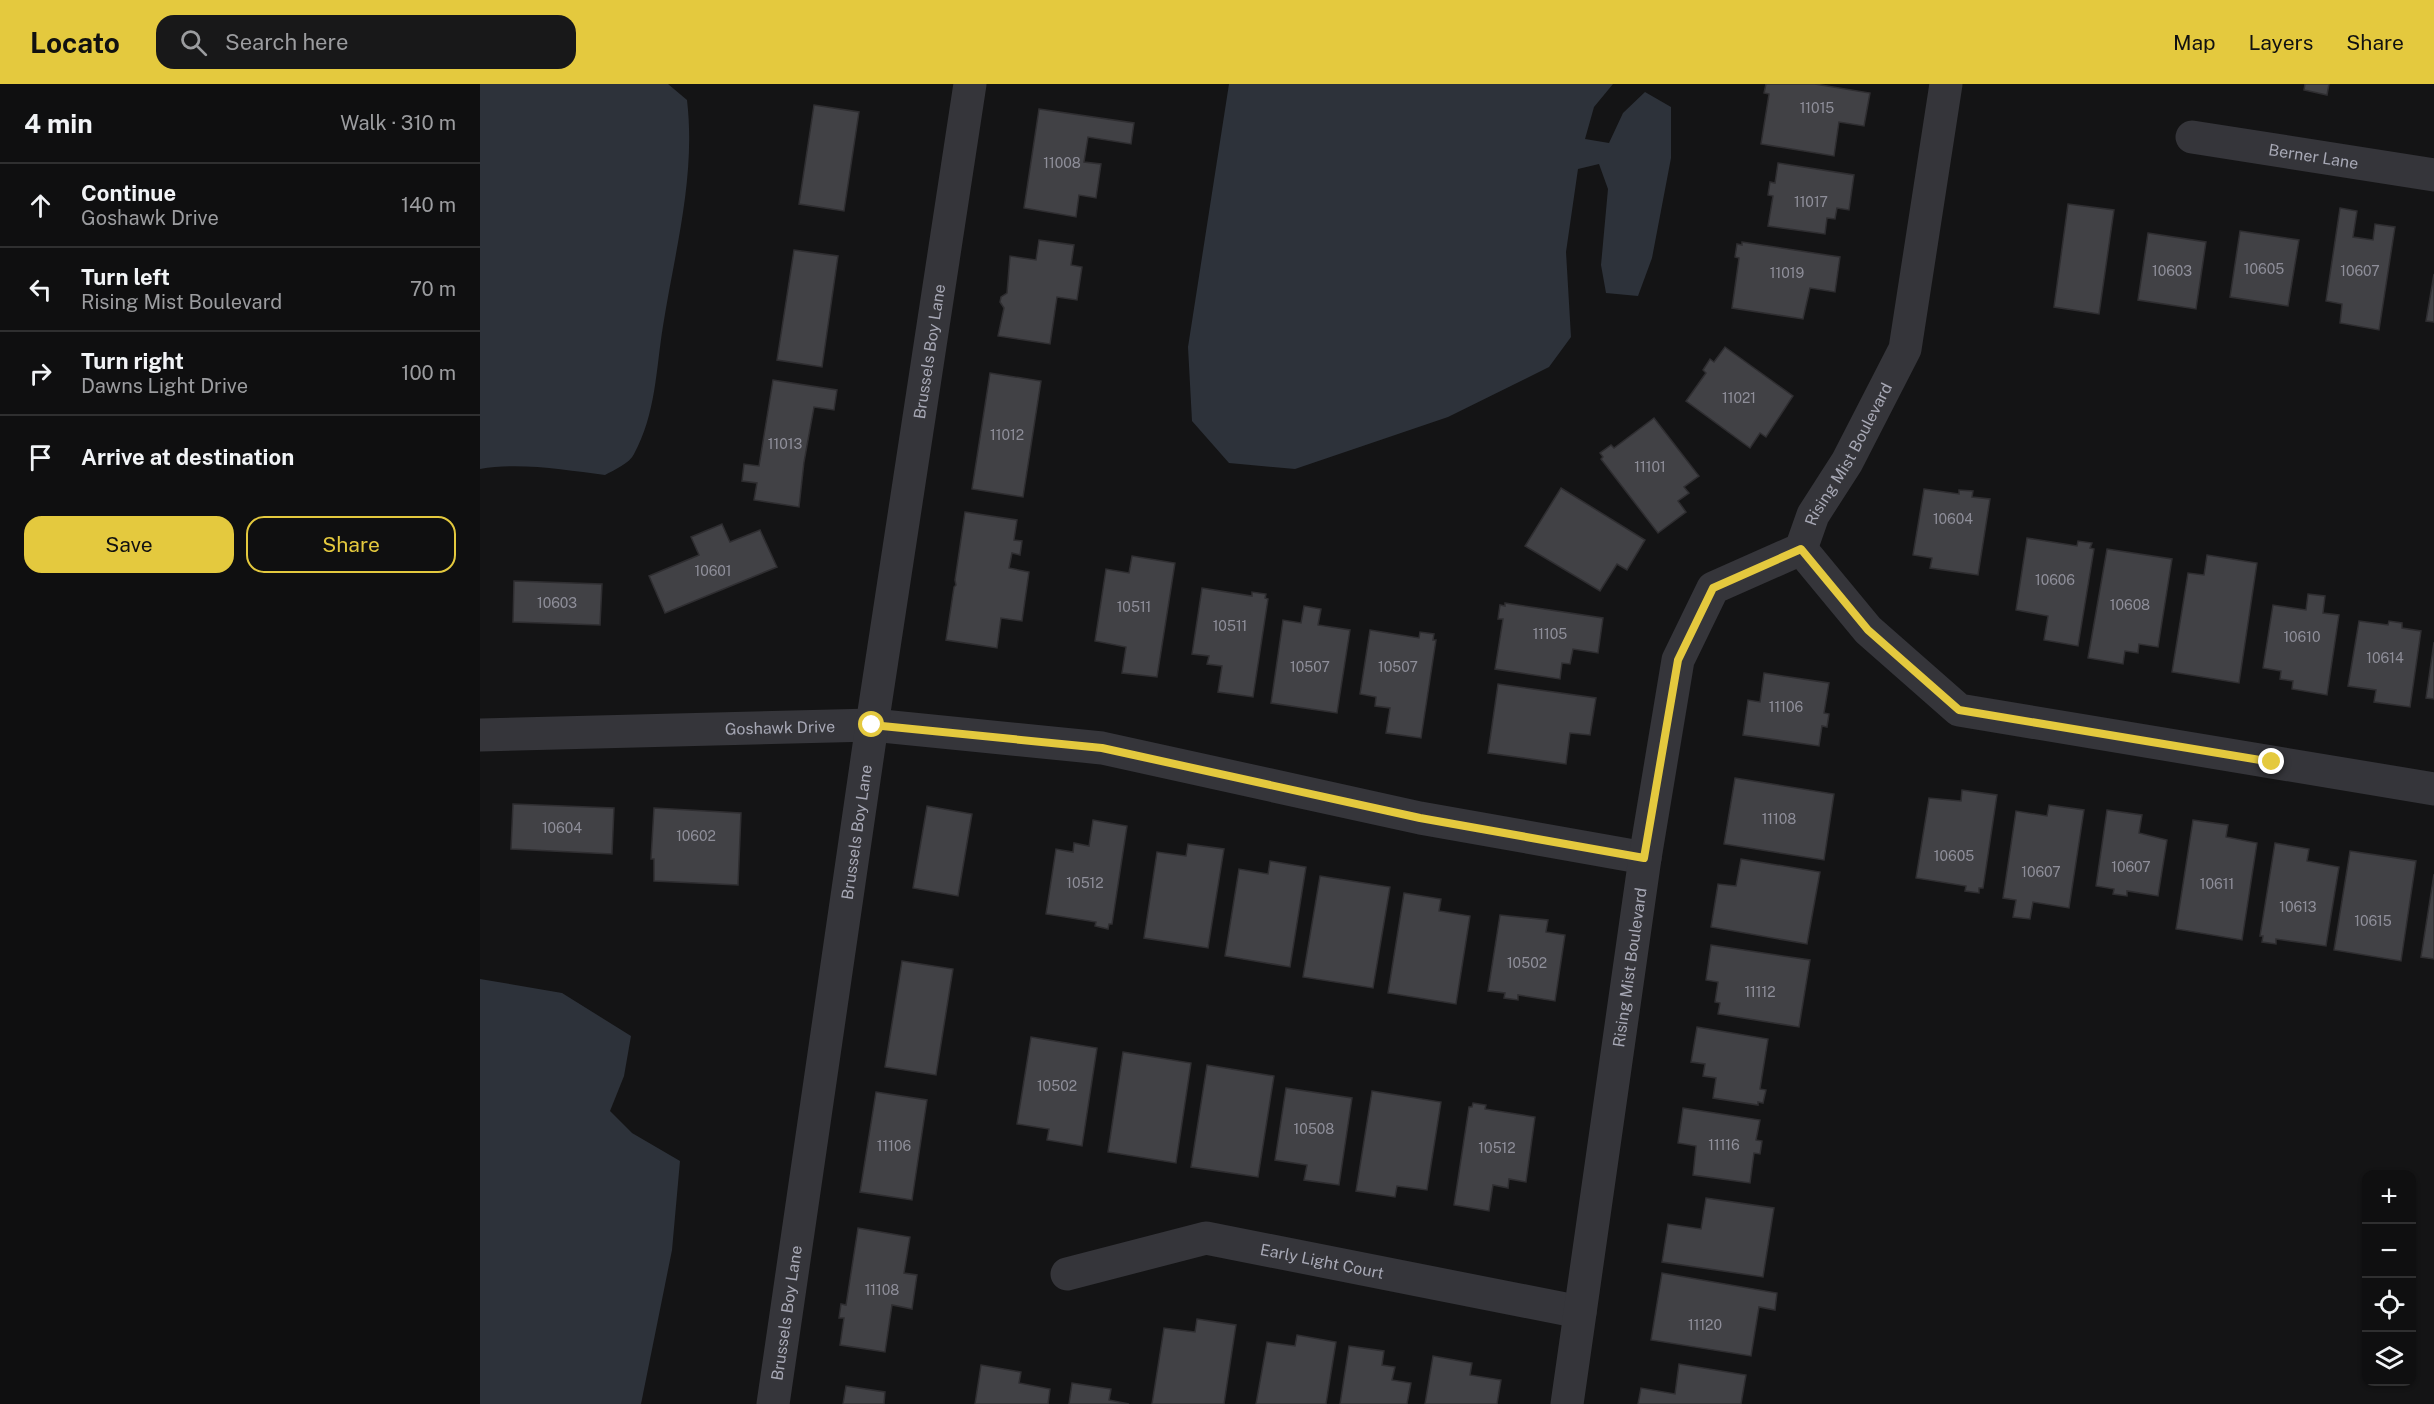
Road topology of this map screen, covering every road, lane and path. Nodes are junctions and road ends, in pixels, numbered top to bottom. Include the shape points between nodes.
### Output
1 (970, 84) edge
2 (1946, 84) edge
3 (2192, 137) dead end
4 (2434, 175) edge
5 (1801, 549) junction
6 (872, 725) junction
7 (480, 735) edge
8 (2434, 789) edge
9 (1644, 858) junction
10 (1067, 1274) dead end
11 (1580, 1312) junction
12 (772, 1404) edge
13 (1567, 1404) edge

1 - 6 street, Brussels Boy Lane
2 - 5 street, Rising Mist Boulevard via 1905,349 1847,462 1813,514
3 - 4 street, Berner Lane
5 - 8 street via 1868,630 1959,710
5 - 9 street, Rising Mist Boulevard via 1713,588 1678,660
6 - 7 street, Goshawk Drive
6 - 9 street, Goshawk Drive via 1102,748 1420,818
6 - 12 street, Brussels Boy Lane
9 - 11 street, Rising Mist Boulevard
10 - 11 street, Early Light Court via 1206,1238
11 - 13 street, Rising Mist Boulevard

